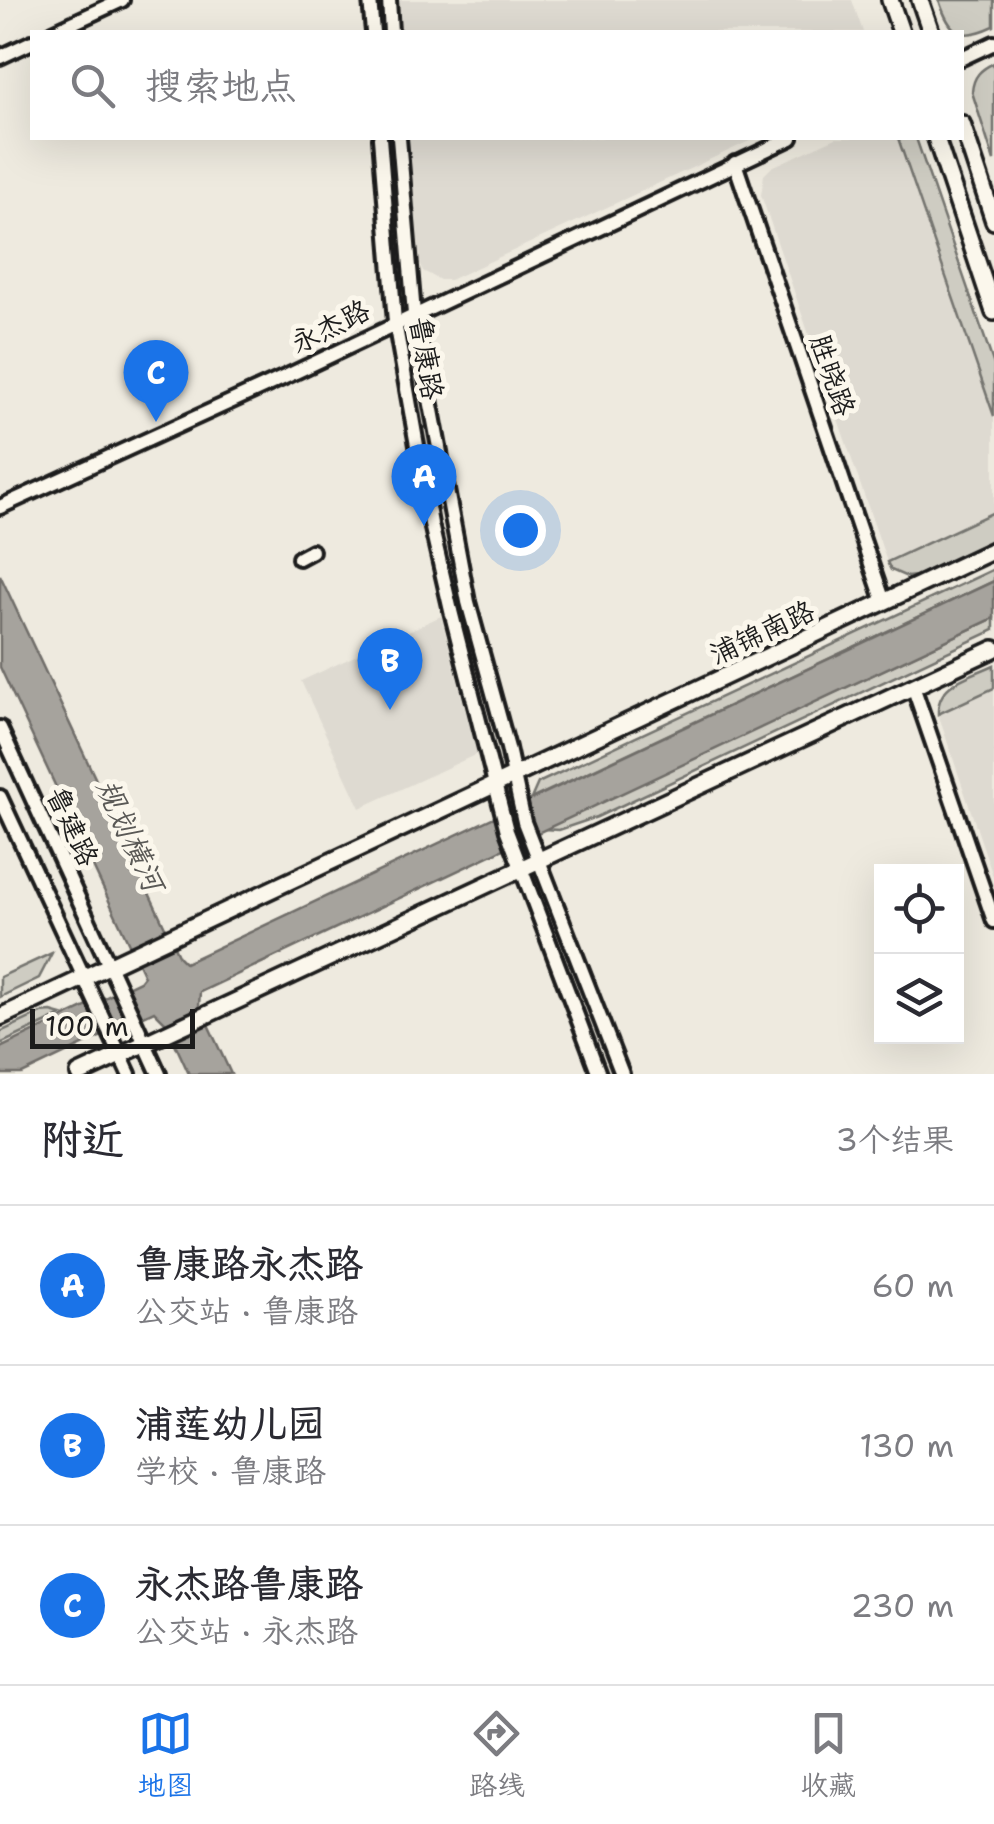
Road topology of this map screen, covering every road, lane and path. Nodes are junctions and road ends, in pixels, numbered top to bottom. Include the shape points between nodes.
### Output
1 (122, 0) edge
2 (370, 0) edge
3 (389, 0) edge
4 (890, 0) edge
5 (920, 0) edge
6 (57, 30) edge
7 (372, 30) edge
8 (391, 30) edge
9 (900, 30) edge
10 (930, 30) edge
11 (994, 42) edge
12 (30, 43) edge
13 (0, 57) edge
14 (964, 57) edge
15 (964, 130) edge
16 (380, 140) edge
17 (399, 140) edge
18 (787, 140) edge
19 (937, 140) edge
20 (736, 164) junction
21 (994, 222) edge
22 (994, 312) edge
23 (414, 314) junction
24 (395, 322) junction
25 (0, 507) edge
26 (994, 550) edge
27 (884, 602) junction
28 (994, 649) edge
29 (913, 686) junction
30 (0, 728) edge
31 (515, 777) junction
32 (497, 786) junction
33 (0, 797) edge
34 (538, 860) junction
35 (520, 868) junction
36 (994, 921) edge
37 (110, 966) junction
38 (84, 978) junction
39 (0, 1017) edge
40 (145, 1043) junction
41 (120, 1055) junction
42 (157, 1071) edge
43 (83, 1072) edge
44 (129, 1074) edge
45 (599, 1074) edge
46 (622, 1074) edge

1 - 6 street
2 - 7 street
3 - 8 street
4 - 9 main road
5 - 10 main road
11 - 14 street
12 - 13 street
15 - 21 main road
16 - 24 street, 鲁康路
17 - 23 street, 鲁康路
18 - 20 street, 永杰路
19 - 22 main road
20 - 23 street, 永杰路
20 - 27 street, 胜晓路
23 - 24 street, 永杰路
23 - 31 street, 鲁康路 via 468,602
24 - 25 street, 永杰路
24 - 32 street, 鲁康路 via 431,524
26 - 27 main road, 浦锦南路
27 - 31 main road, 浦锦南路
28 - 29 main road
29 - 34 main road
29 - 36 street
30 - 37 street, 鲁建路
31 - 32 main road, 浦锦南路
31 - 34 street, 鲁康路
32 - 35 street, 鲁康路
32 - 37 main road, 浦锦南路
33 - 38 street, 鲁建路
34 - 35 main road
34 - 46 street, 鲁康路
35 - 40 main road
35 - 45 street, 鲁康路
37 - 38 main road
37 - 40 street, 鲁建路
38 - 39 main road
38 - 41 street, 鲁建路
40 - 41 main road
40 - 42 street, 鲁建路
41 - 43 main road
41 - 44 street, 鲁建路

